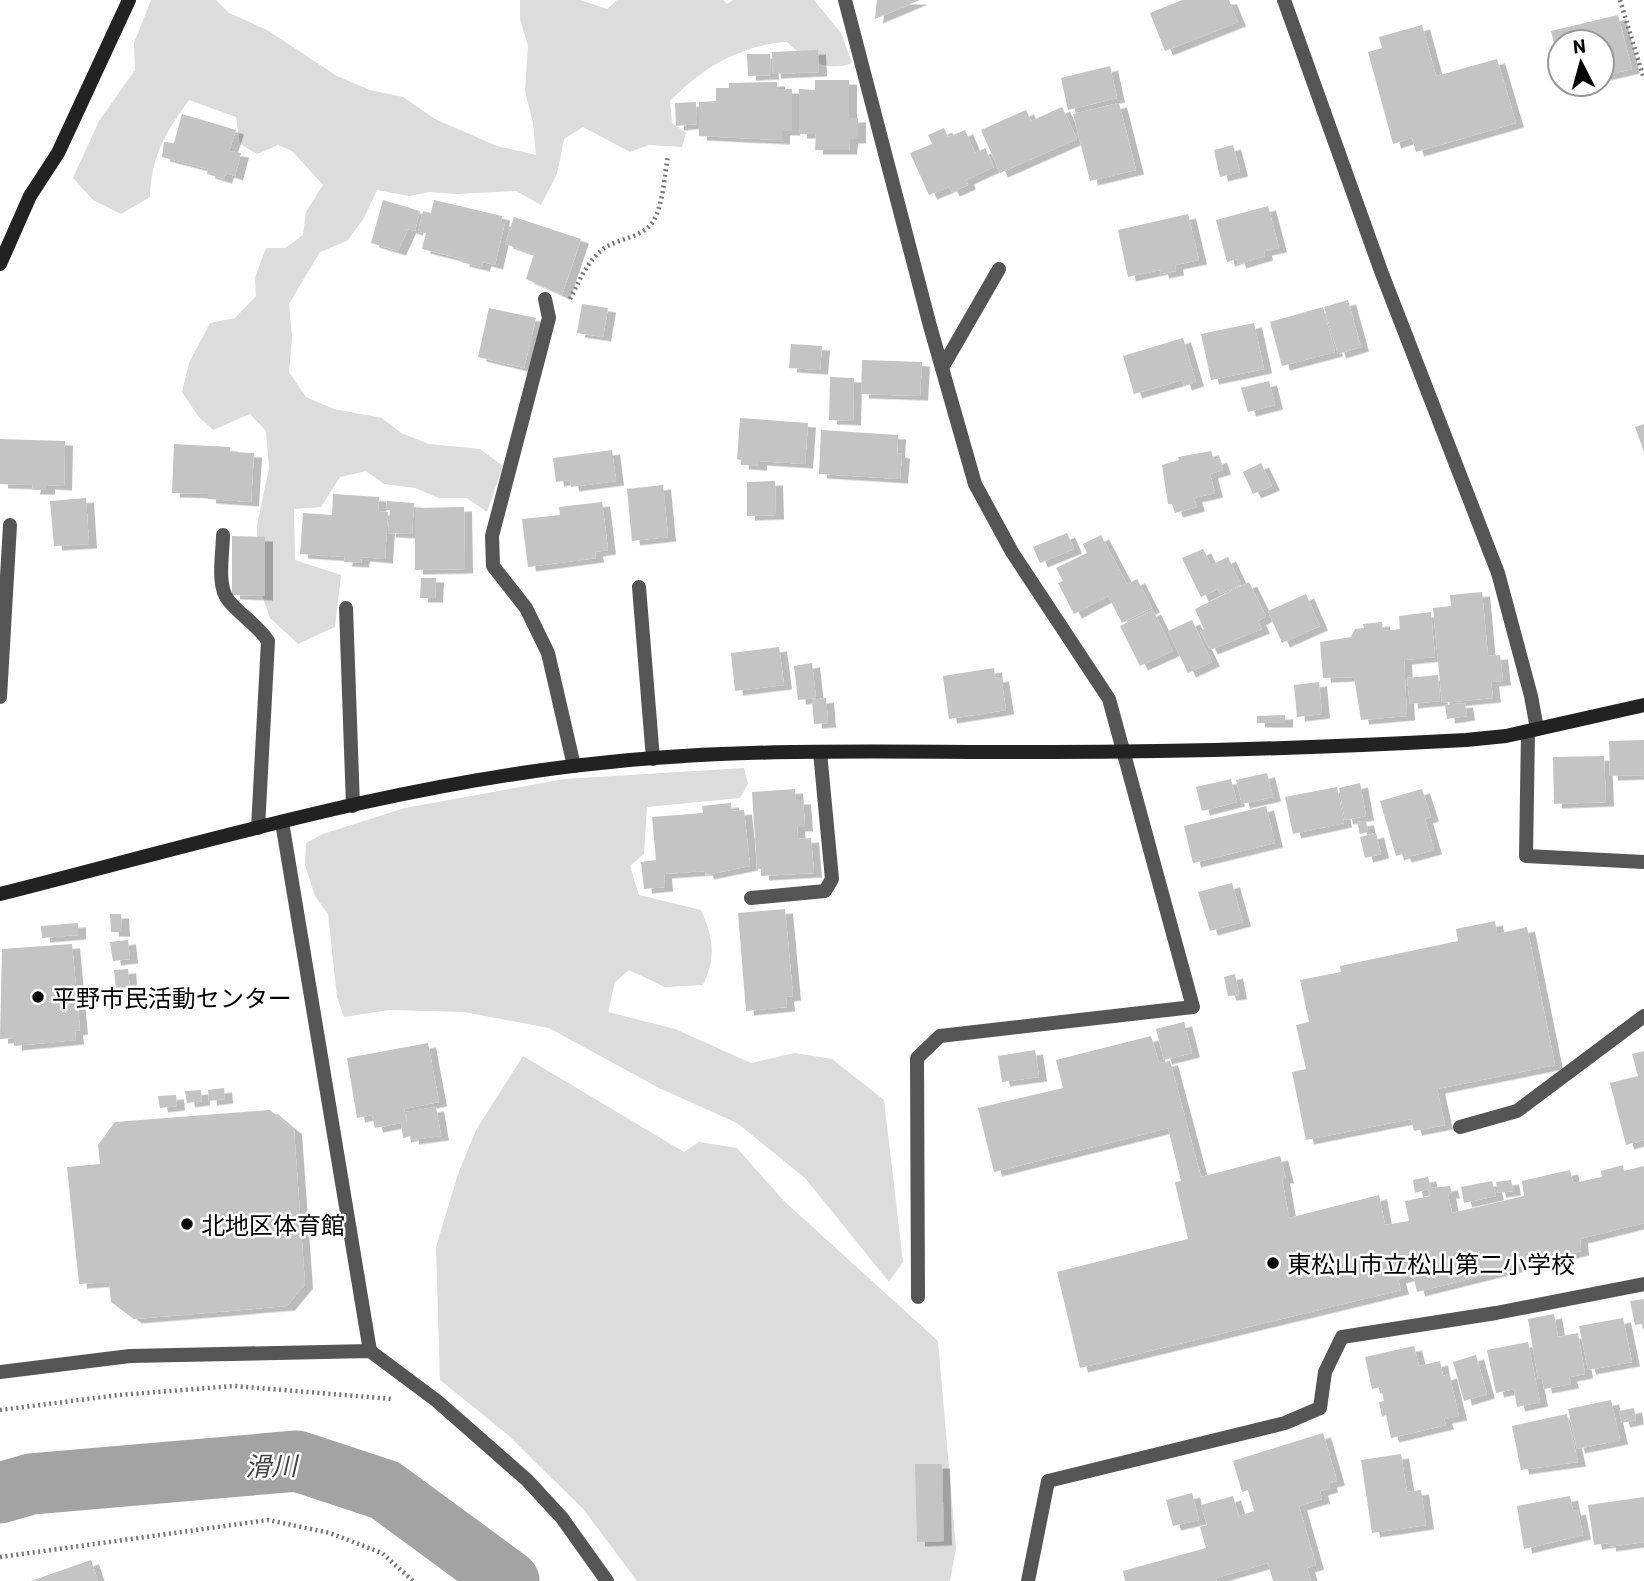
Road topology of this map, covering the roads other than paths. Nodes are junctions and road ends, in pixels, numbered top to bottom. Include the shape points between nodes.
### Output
1 (129, 0) edge
2 (845, 0) edge
3 (1283, 0) edge
4 (0, 264) edge
5 (999, 269) dead end
6 (545, 299) dead end
7 (942, 368) junction
8 (10, 525) dead end
9 (223, 535) dead end
10 (639, 587) dead end
11 (346, 608) dead end
12 (0, 698) edge
13 (1644, 705) edge
14 (1533, 730) junction
15 (1125, 750) junction
16 (820, 752) junction
17 (653, 759) junction
18 (574, 766) junction
19 (353, 806) junction
20 (282, 822) junction
21 (258, 828) junction
22 (1644, 862) edge
23 (0, 893) edge
24 (751, 898) dead end
25 (1644, 1016) edge
26 (1460, 1126) dead end
27 (1644, 1284) edge
28 (918, 1297) dead end
29 (370, 1351) junction
30 (0, 1372) edge
31 (607, 1581) edge
32 (1028, 1581) edge

1 - 4 street
2 - 7 street
3 - 14 street via 1498,573 1531,696
5 - 7 street
6 - 18 street via 549,318 492,536 493,566 526,608 548,653
7 - 15 street via 975,484 1012,552 1109,699
8 - 12 street
9 - 21 street via 227,600 268,641
10 - 17 street
11 - 19 street
13 - 14 street
14 - 15 street via 1381,745
14 - 22 street via 1526,856
15 - 16 street
15 - 28 street via 1193,1007 940,1036 917,1058
16 - 17 street
16 - 24 street via 832,879 825,891
17 - 18 street
18 - 19 street via 451,784
19 - 20 street
20 - 21 street
20 - 29 street
21 - 23 street
25 - 26 street via 1517,1111
27 - 32 street via 1342,1337 1325,1372 1320,1408 1285,1423 1048,1481
29 - 30 street via 130,1356
29 - 31 street via 437,1401 527,1480 562,1518

